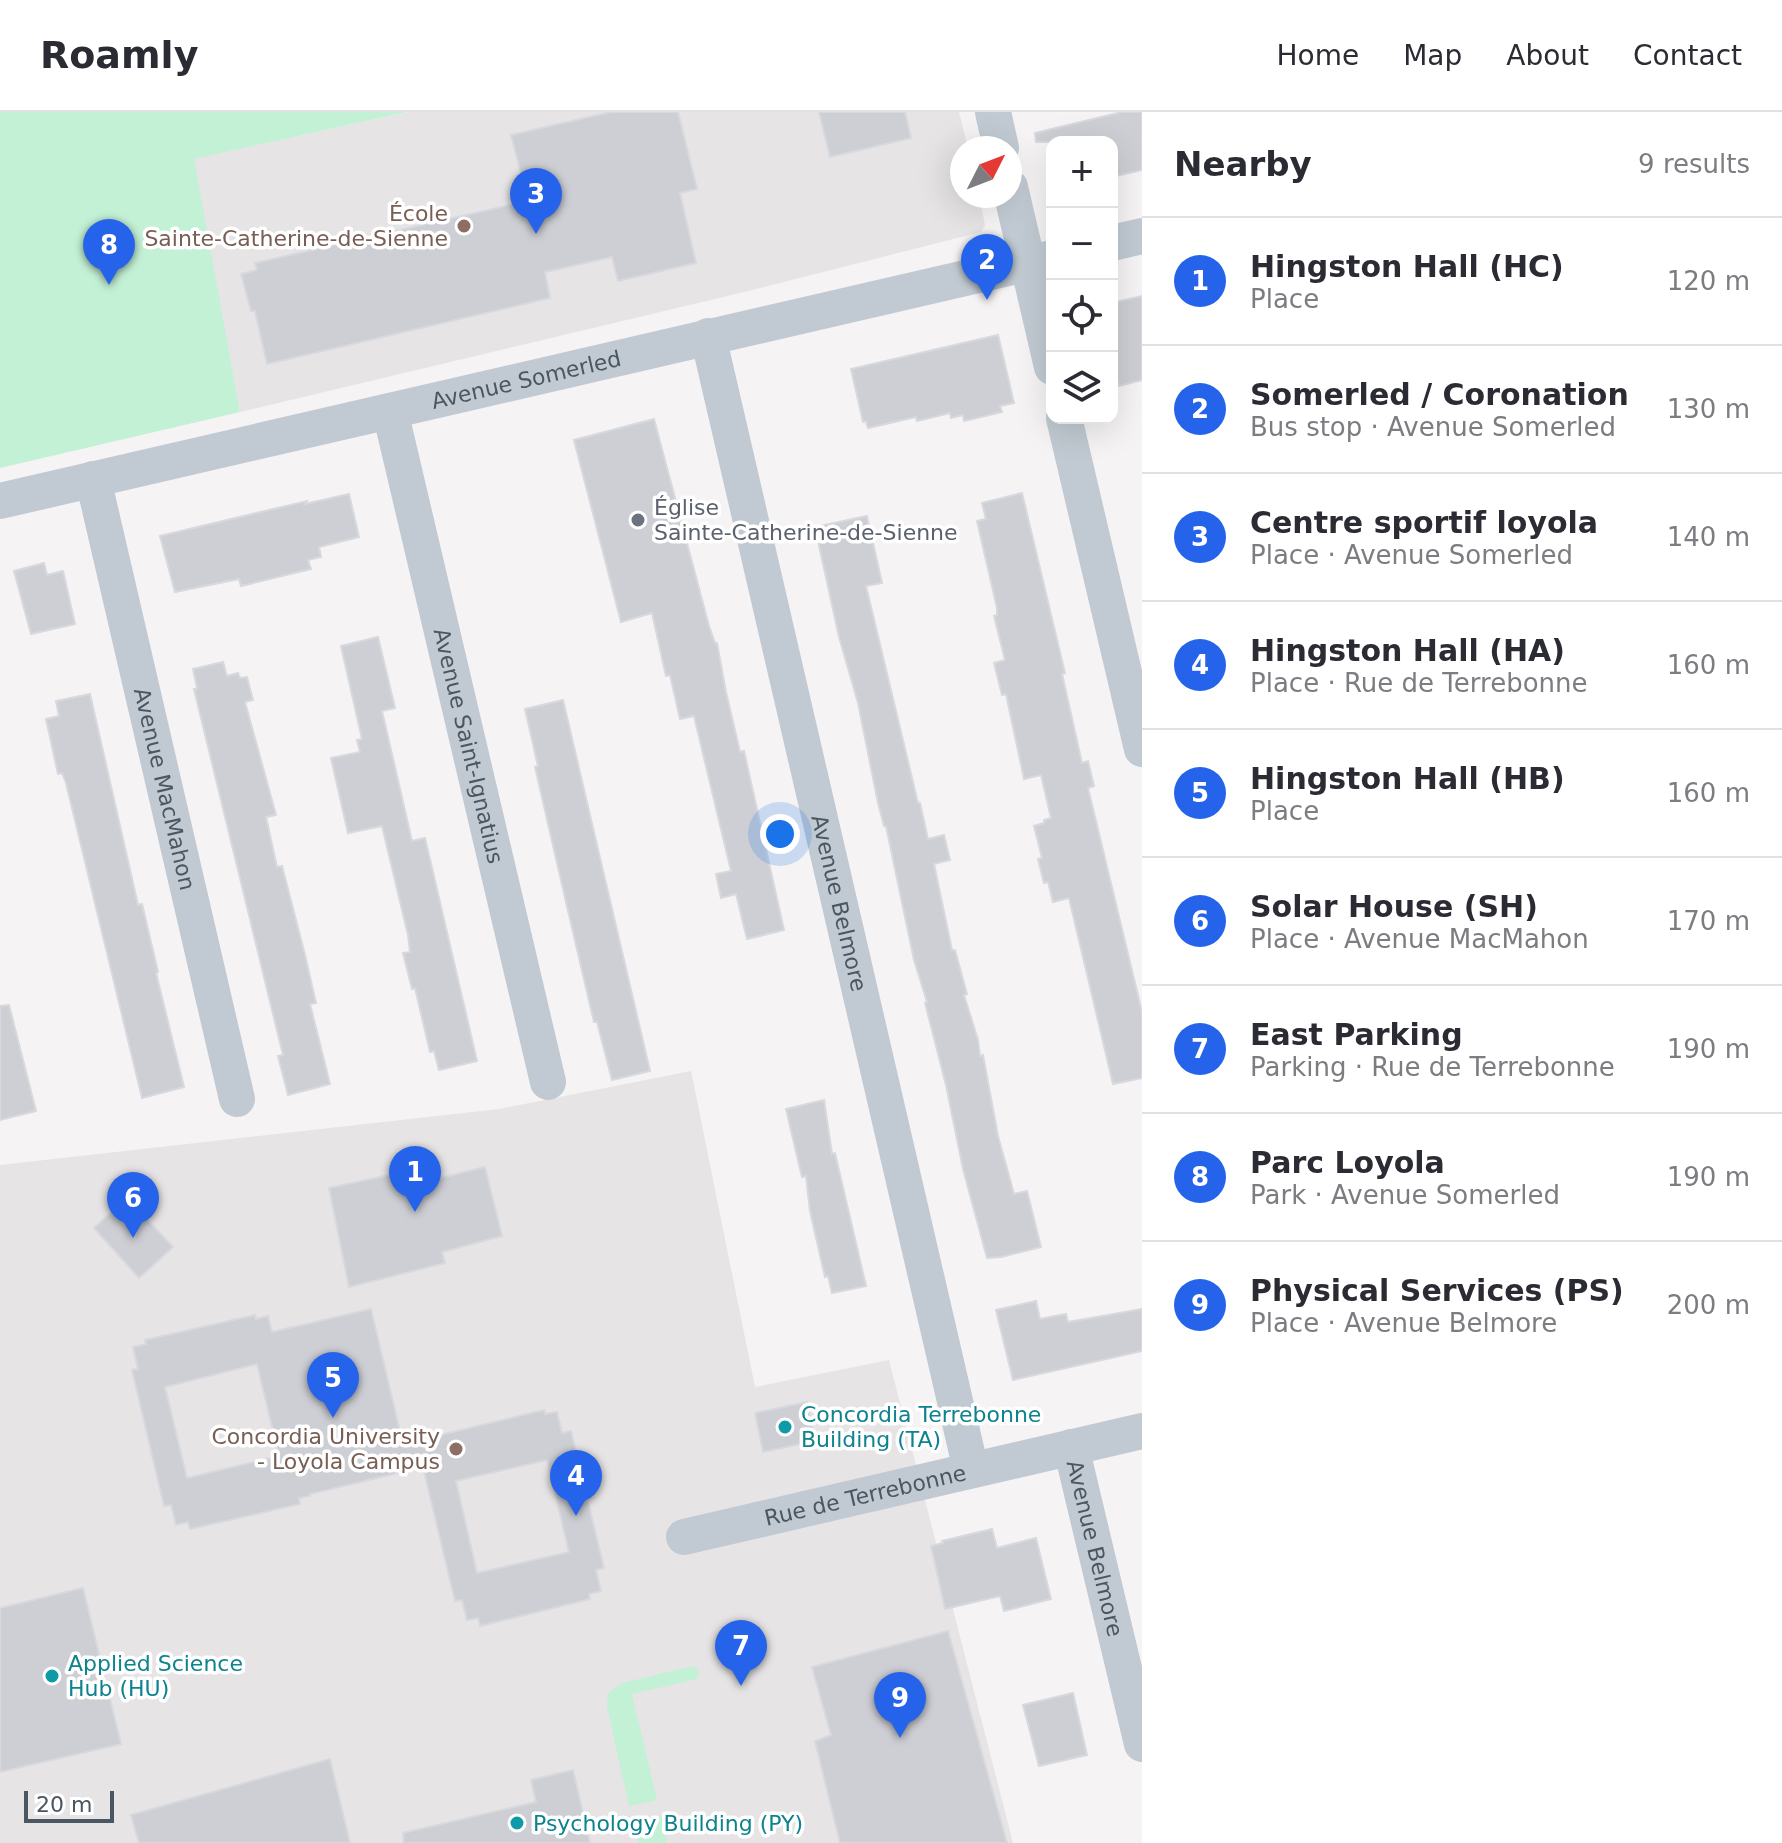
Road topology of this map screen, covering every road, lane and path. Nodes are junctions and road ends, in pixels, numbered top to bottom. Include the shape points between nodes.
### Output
1 (993, 112) edge
2 (998, 136) edge
3 (1019, 208) edge
4 (1142, 236) edge
5 (1118, 242) edge
6 (1040, 260) edge
7 (708, 336) junction
8 (1050, 352) edge
9 (390, 411) junction
10 (1065, 424) edge
11 (93, 479) junction
12 (0, 501) edge
13 (1142, 749) edge
14 (548, 1082) dead end
15 (237, 1099) dead end
16 (1142, 1431) edge
17 (1071, 1447) junction
18 (971, 1470) junction
19 (684, 1537) dead end
20 (1142, 1744) edge

1 - 2 street
3 - 6 street
4 - 5 street
6 - 7 street, Avenue Somerled
6 - 8 street
7 - 9 street, Avenue Somerled
7 - 18 street, Avenue Belmore
9 - 11 street, Avenue Somerled
9 - 14 street, Avenue Saint-Ignatius
10 - 13 street
11 - 12 street, Avenue Somerled
11 - 15 street, Avenue MacMahon
16 - 17 street, Rue de Terrebonne
17 - 18 street, Rue de Terrebonne
17 - 20 street, Avenue Belmore
18 - 19 street, Rue de Terrebonne

